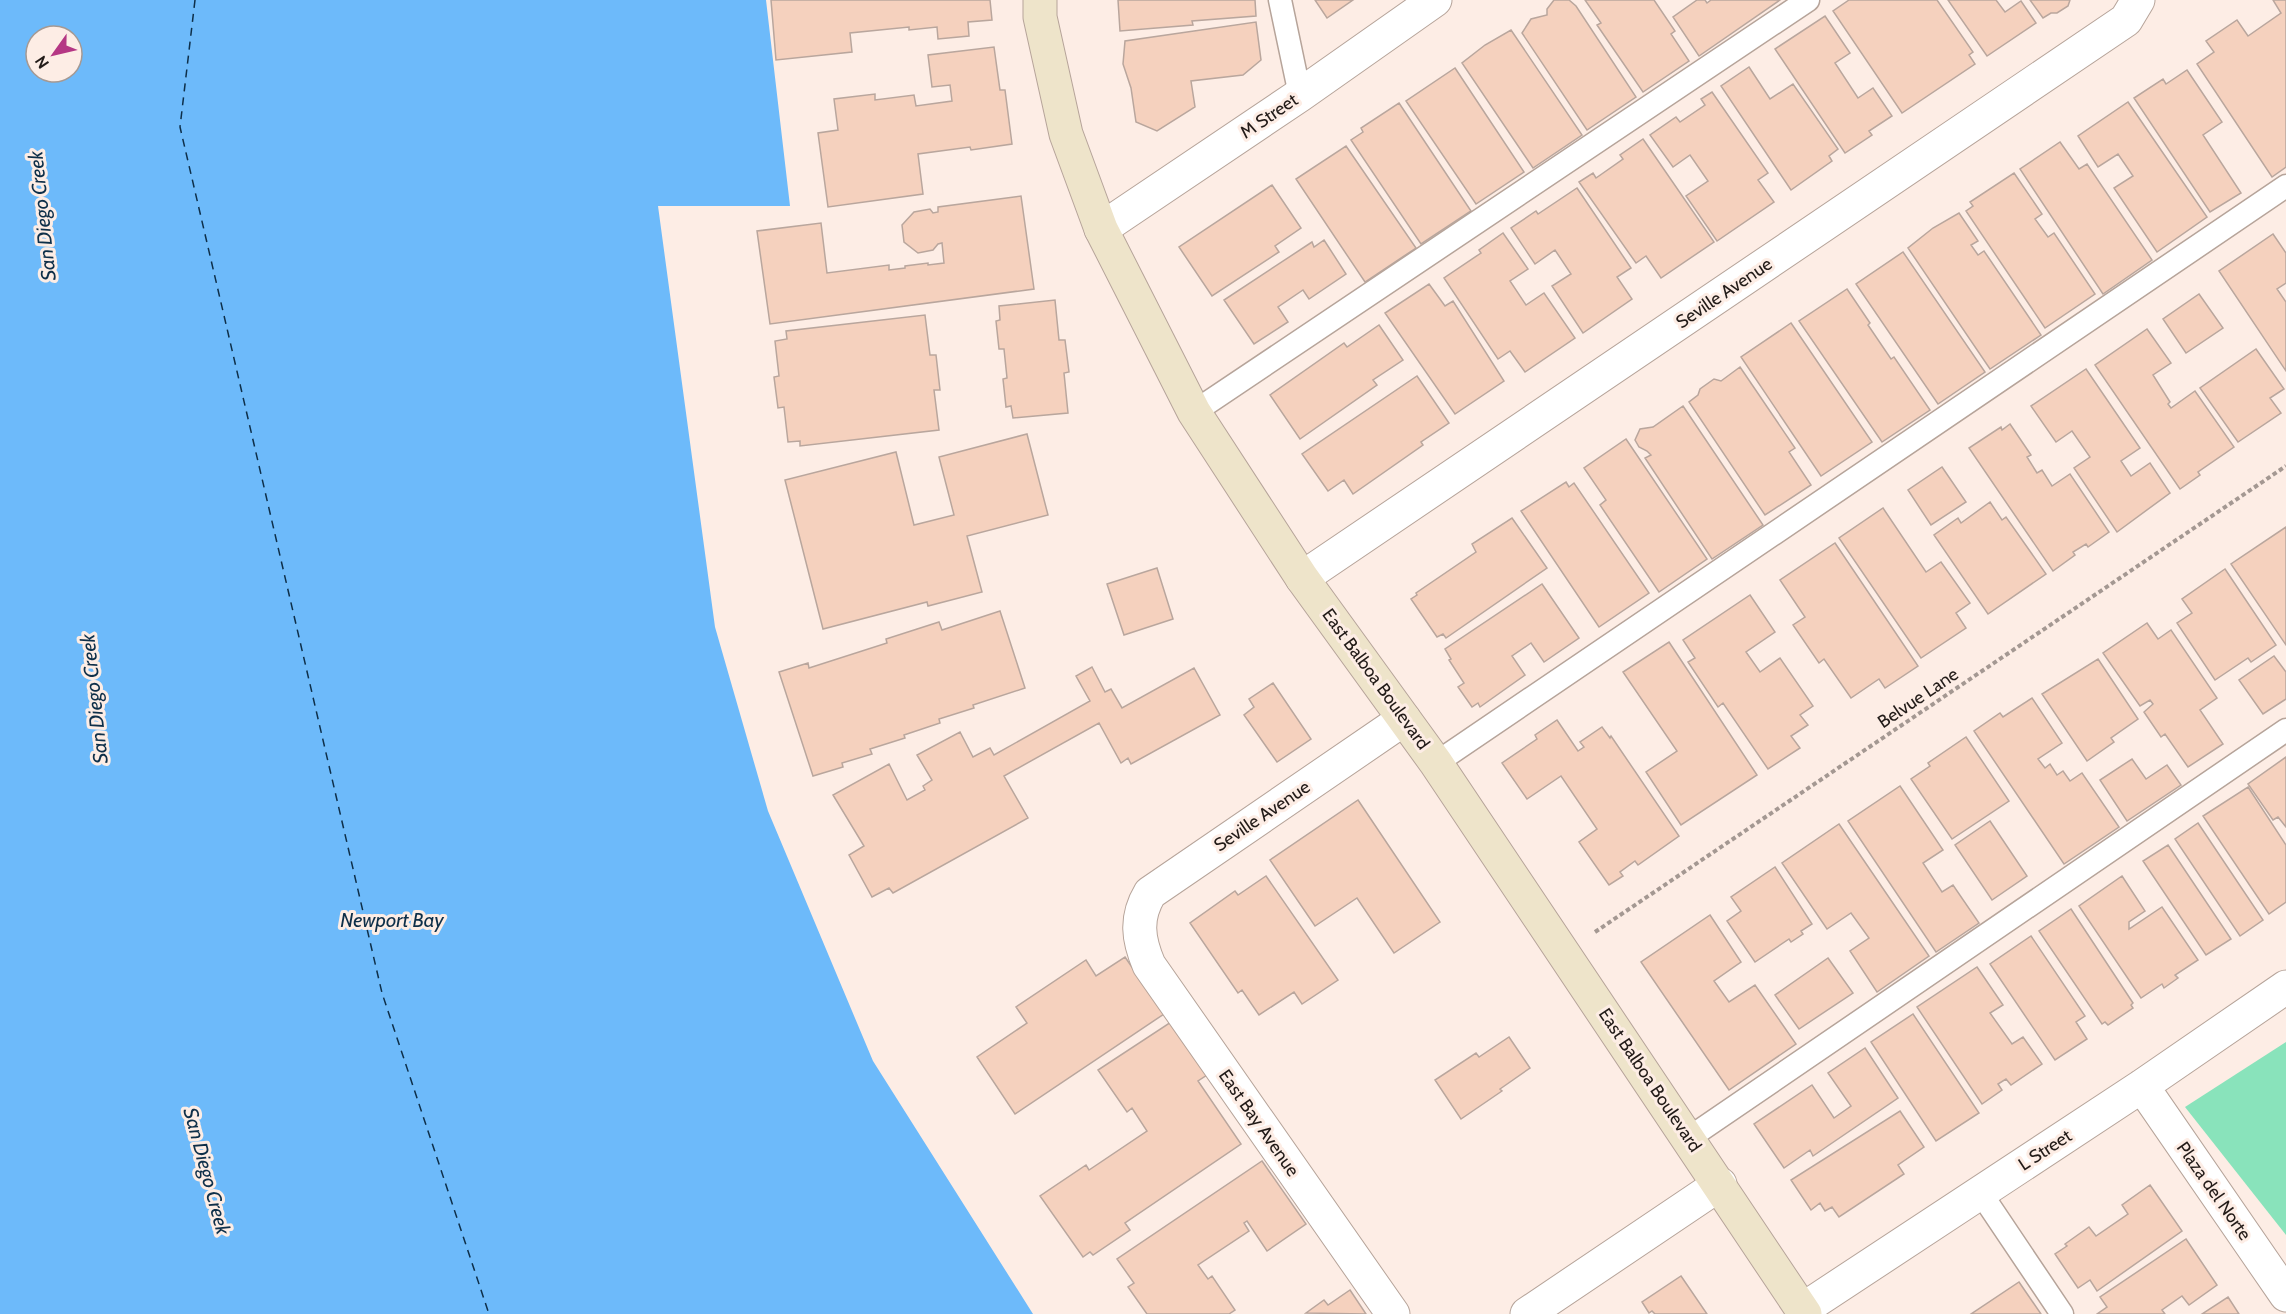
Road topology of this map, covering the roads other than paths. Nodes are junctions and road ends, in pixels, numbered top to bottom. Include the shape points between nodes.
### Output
1 (1040, 0) edge
2 (1280, 0) edge
3 (1435, 0) edge
4 (1808, 0) edge
5 (2138, 0) edge
6 (1300, 95) junction
7 (2286, 186) edge
8 (1101, 229) junction
9 (1194, 412) junction
10 (1302, 578) junction
11 (1404, 719) junction
12 (2286, 730) edge
13 (1437, 763) junction
14 (1140, 926) joint
15 (2286, 987) edge
16 (2142, 1086) junction
17 (1689, 1138) junction
18 (1720, 1184) junction
19 (1980, 1192) junction
20 (2286, 1295) edge
21 (1804, 1312) edge
22 (1393, 1314) edge
23 (1527, 1314) edge
24 (2062, 1314) edge

1 - 8 street, East Balboa Boulevard via 1040,17 1066,134
2 - 6 lane
3 - 6 street, M Street
4 - 9 lane
5 - 10 street, Seville Avenue via 2126,20
6 - 8 street, M Street
7 - 13 lane
8 - 9 street, East Balboa Boulevard
9 - 10 street, East Balboa Boulevard
10 - 11 street, East Balboa Boulevard
11 - 13 street, East Balboa Boulevard
11 - 14 street, Seville Avenue via 1150,893 1142,907
12 - 17 lane
13 - 17 street, East Balboa Boulevard
14 - 22 street, East Bay Avenue via 1140,945 1149,965
15 - 16 street, L Street
16 - 19 street, L Street
16 - 20 street, Plaza del Norte
17 - 18 street, East Balboa Boulevard
18 - 21 street, East Balboa Boulevard
18 - 23 street
19 - 21 street, L Street
19 - 24 lane

